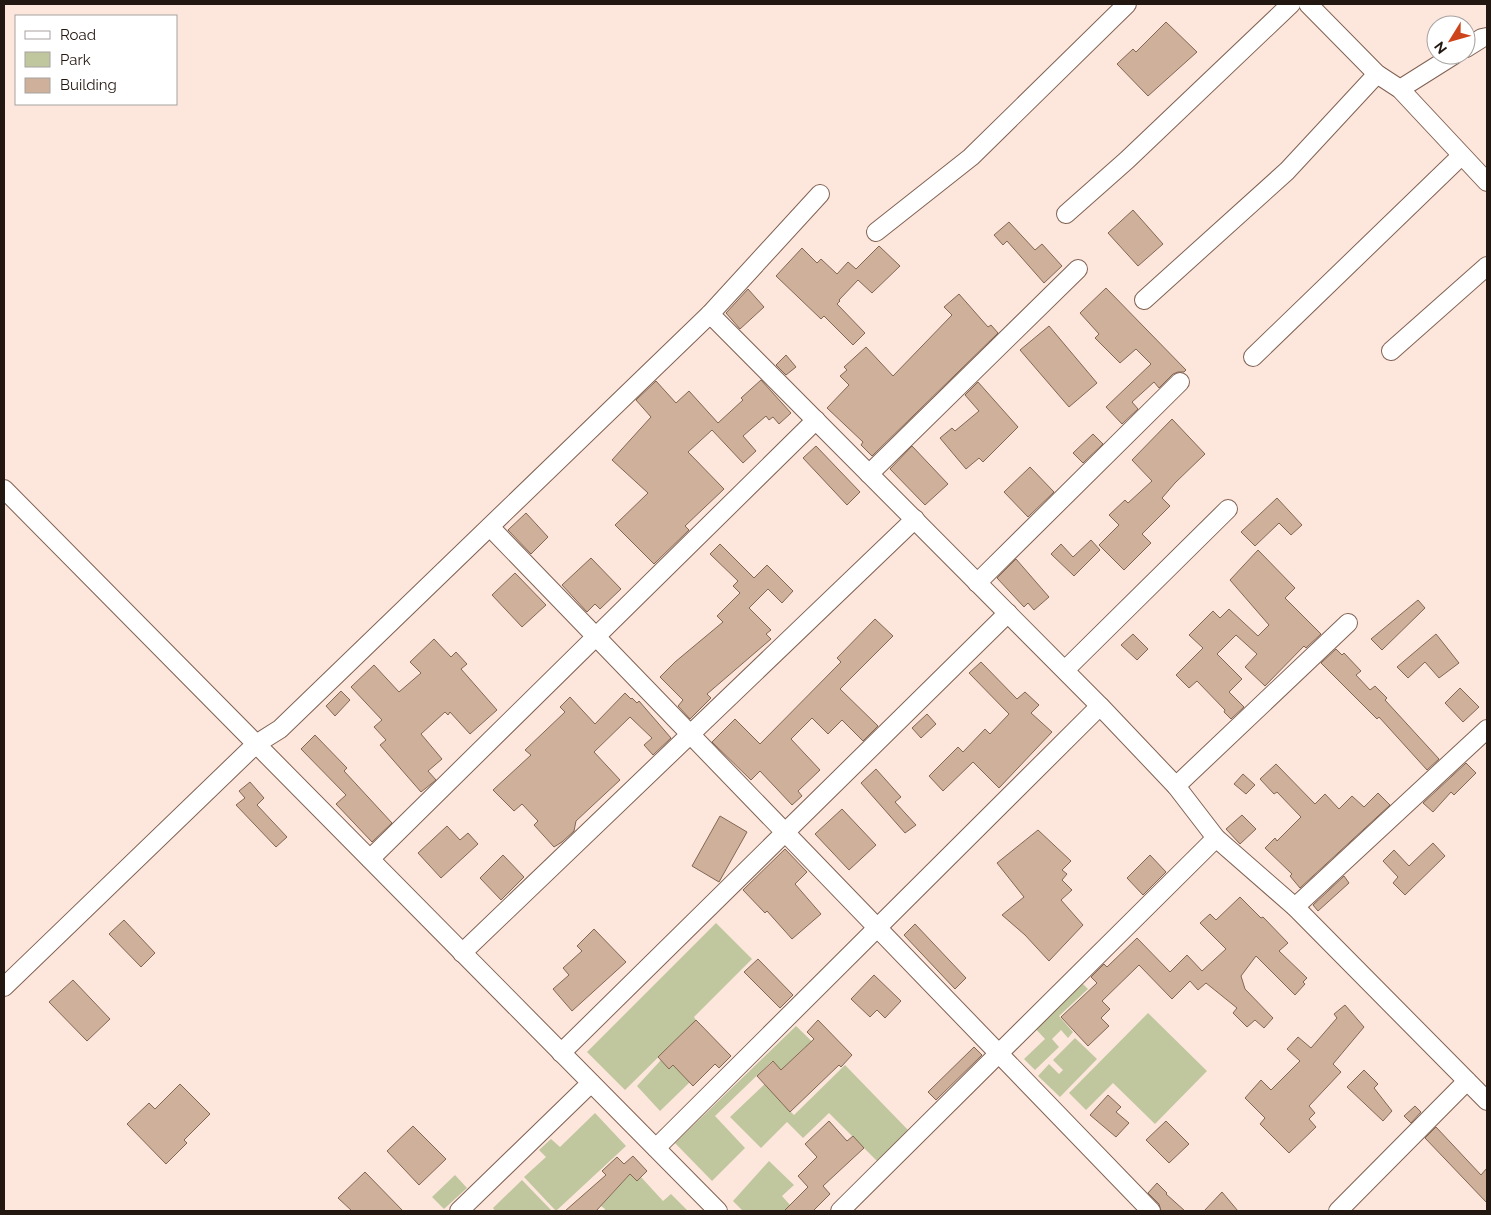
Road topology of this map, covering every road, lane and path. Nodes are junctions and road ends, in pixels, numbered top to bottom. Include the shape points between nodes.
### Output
1 (1126, 4) edge
2 (1291, 4) edge
3 (1315, 7) edge
4 (1438, 65) edge
5 (1377, 74) junction
6 (1400, 89) junction
7 (1461, 156) junction
8 (1487, 182) edge
9 (820, 194) dead end
10 (1066, 214) dead end
11 (876, 232) dead end
12 (1487, 266) edge
13 (1078, 269) dead end
14 (1144, 300) dead end
15 (710, 314) junction
16 (1391, 351) dead end
17 (1253, 357) dead end
18 (1180, 382) dead end
19 (816, 420) junction
20 (869, 474) junction
21 (4, 489) edge
22 (1228, 509) dead end
23 (915, 519) junction
24 (490, 527) junction
25 (977, 583) junction
26 (1008, 614) junction
27 (1348, 623) dead end
28 (596, 637) junction
29 (1065, 670) junction
30 (1100, 706) junction
31 (1487, 729) edge
32 (690, 734) junction
33 (256, 744) junction
34 (1176, 786) junction
35 (785, 833) junction
36 (1216, 838) junction
37 (370, 860) junction
38 (1295, 907) junction
39 (877, 928) junction
40 (462, 953) junction
41 (4, 987) edge
42 (562, 1053) junction
43 (999, 1054) junction
44 (1467, 1081) junction
45 (591, 1083) junction
46 (1487, 1101) edge
47 (656, 1148) junction
48 (459, 1211) edge
49 (718, 1211) edge
50 (840, 1211) edge
51 (1151, 1211) edge
52 (1338, 1211) edge

1 - 11 street via 971,157
2 - 10 street
3 - 5 street
4 - 6 street
5 - 6 street
5 - 14 street via 1287,171
6 - 7 street
7 - 8 street
7 - 17 street
9 - 15 street
12 - 16 street
13 - 20 street
15 - 19 street
15 - 24 street
18 - 25 street
19 - 20 street
19 - 28 street
20 - 23 street
21 - 33 street
22 - 29 street
23 - 25 street
23 - 32 street
24 - 28 street
24 - 33 street via 280,729
25 - 26 street
26 - 29 street
26 - 35 street
27 - 34 street
28 - 32 street
28 - 37 street
29 - 30 street
30 - 34 street
30 - 39 street
31 - 38 street
32 - 35 street
32 - 40 street
33 - 37 street
33 - 41 street
34 - 36 street
35 - 39 street
35 - 42 street
36 - 38 street
36 - 43 street
37 - 40 street
38 - 44 street
39 - 43 street
39 - 47 street
40 - 42 street
42 - 45 street
43 - 50 street
43 - 51 street
44 - 46 street
44 - 52 street
45 - 47 street
45 - 48 street
47 - 49 street

